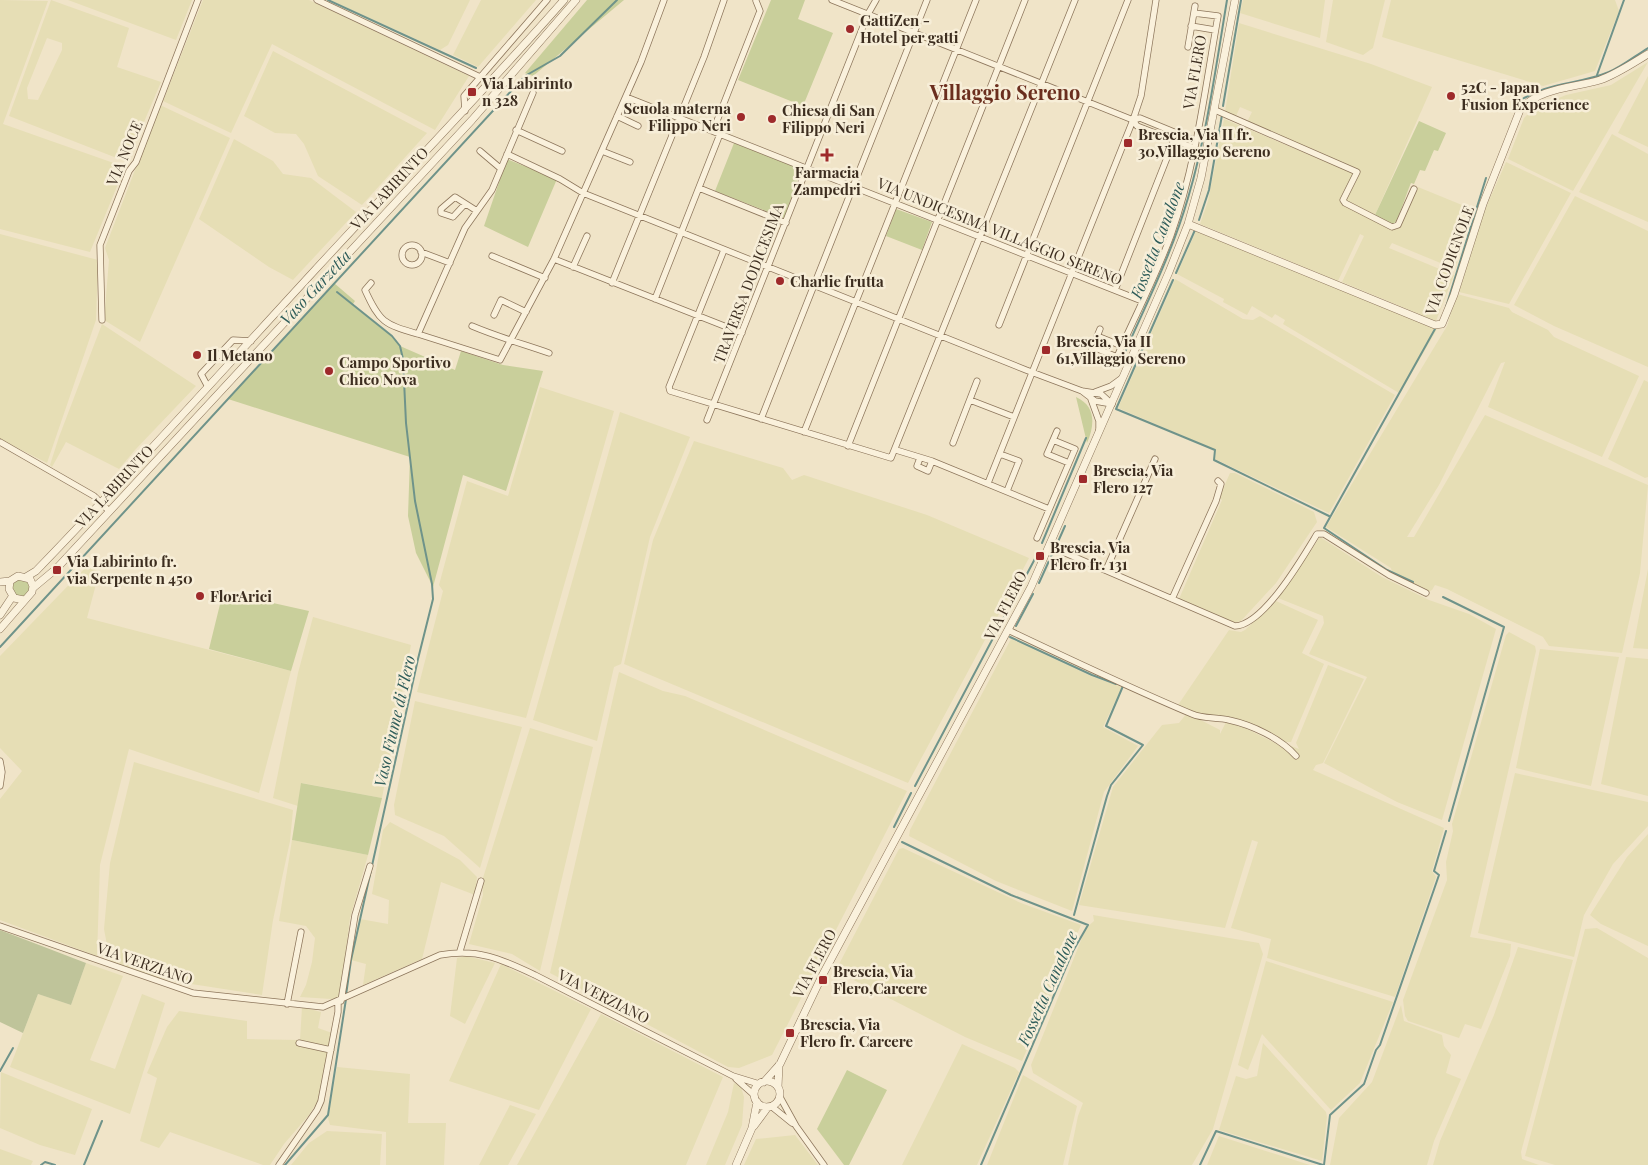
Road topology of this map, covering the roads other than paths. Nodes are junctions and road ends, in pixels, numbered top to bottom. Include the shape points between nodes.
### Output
1 (198, 0) edge
2 (317, 0) edge
3 (547, 0) edge
4 (564, 0) edge
5 (576, 0) edge
6 (664, 0) edge
7 (724, 0) edge
8 (755, 0) edge
9 (832, 0) edge
10 (876, 0) edge
11 (927, 0) edge
12 (976, 0) edge
13 (1025, 0) edge
14 (1074, 0) edge
15 (1128, 0) edge
16 (1156, 0) edge
17 (1235, 0) edge
18 (1195, 6) dead end
19 (1194, 13) junction
20 (868, 14) junction
21 (1191, 26) junction
22 (1215, 30) junction
23 (914, 32) junction
24 (1188, 47) dead end
25 (957, 49) junction
26 (1648, 54) edge
27 (999, 66) junction
28 (480, 77) junction
29 (1042, 83) junction
30 (533, 93) dead end
31 (626, 97) junction
32 (1088, 101) junction
33 (1215, 110) junction
34 (465, 111) junction
35 (617, 116) junction
36 (678, 118) junction
37 (1133, 120) junction
38 (638, 126) dead end
39 (516, 130) junction
40 (713, 131) junction
41 (720, 134) junction
42 (1174, 140) junction
43 (1196, 141) junction
44 (1194, 148) junction
45 (480, 151) dead end
46 (562, 151) dead end
47 (602, 151) junction
48 (506, 154) junction
49 (630, 162) dead end
50 (500, 168) junction
51 (806, 168) junction
52 (853, 187) junction
53 (699, 188) junction
54 (1414, 190) dead end
55 (583, 193) junction
56 (895, 203) junction
57 (465, 204) dead end
58 (477, 211) junction
59 (639, 216) junction
60 (938, 220) junction
61 (786, 223) junction
62 (1188, 224) junction
63 (681, 233) junction
64 (587, 236) dead end
65 (980, 237) junction
66 (724, 250) junction
67 (421, 252) dead end
68 (492, 256) dead end
69 (1027, 256) junction
70 (554, 258) junction
71 (450, 263) junction
72 (573, 267) junction
73 (768, 268) junction
74 (1072, 273) junction
75 (545, 278) junction
76 (371, 283) dead end
77 (612, 283) junction
78 (814, 286) junction
79 (1115, 290) junction
80 (655, 299) junction
81 (1142, 301) junction
82 (856, 303) junction
83 (526, 312) junction
84 (494, 314) dead end
85 (697, 317) junction
86 (102, 320) dead end
87 (898, 320) junction
88 (999, 325) dead end
89 (472, 326) dead end
90 (1100, 329) dead end
91 (742, 333) junction
92 (418, 334) junction
93 (941, 336) junction
94 (1097, 336) junction
95 (509, 340) junction
96 (251, 341) junction
97 (1122, 346) junction
98 (1093, 347) junction
99 (549, 353) dead end
100 (1090, 354) dead end
101 (1033, 373) junction
102 (1124, 377) junction
103 (977, 381) dead end
104 (208, 387) junction
105 (1082, 391) junction
106 (1094, 392) junction
107 (1091, 399) junction
108 (970, 400) junction
109 (714, 404) junction
110 (1112, 404) junction
111 (1014, 417) junction
112 (761, 419) junction
113 (707, 420) dead end
114 (168, 431) junction
115 (1057, 431) dead end
116 (804, 432) junction
117 (1098, 434) junction
118 (176, 439) junction
119 (1053, 440) junction
120 (0, 442) edge
121 (953, 443) dead end
122 (848, 446) junction
123 (896, 450) junction
124 (1000, 454) junction
125 (920, 458) junction
126 (1155, 459) dead end
127 (932, 461) junction
128 (1069, 463) junction
129 (1218, 481) dead end
130 (988, 483) junction
131 (1007, 491) junction
132 (101, 504) junction
133 (1049, 509) junction
134 (109, 511) junction
135 (1037, 538) dead end
136 (1050, 546) junction
137 (1106, 570) junction
138 (26, 577) junction
139 (10, 581) junction
140 (0, 584) edge
141 (33, 588) junction
142 (9, 589) junction
143 (1426, 593) dead end
144 (12, 597) junction
145 (1172, 599) junction
146 (24, 600) junction
147 (0, 615) edge
148 (0, 629) edge
149 (1008, 630) junction
150 (1296, 756) dead end
151 (0, 761) edge
152 (0, 786) edge
153 (370, 866) dead end
154 (481, 881) dead end
155 (0, 926) edge
156 (301, 932) dead end
157 (460, 951) junction
158 (340, 1001) junction
159 (287, 1004) junction
160 (298, 1043) dead end
161 (331, 1050) junction
162 (780, 1064) junction
163 (732, 1076) junction
164 (762, 1083) junction
165 (778, 1087) junction
166 (780, 1097) junction
167 (756, 1099) junction
168 (769, 1107) junction
169 (796, 1126) junction
170 (752, 1128) junction
171 (279, 1165) edge
172 (736, 1165) edge
173 (824, 1165) edge

1 - 86 street, VIA NOCE via 136,162 129,171 100,245
2 - 28 street
3 - 28 street
4 - 34 street, VIA LABIRINTO
5 - 118 street, VIA LABIRINTO via 472,120
6 - 31 street
7 - 36 street
8 - 40 street via 760,11
9 - 20 street
10 - 20 street, TRAVERSA DODICESIMA
11 - 23 street
12 - 25 street
13 - 27 street
14 - 29 street
15 - 32 street
16 - 37 street via 1141,96
17 - 33 street, VIA FLERO
18 - 19 street, VIA FLERO
19 - 21 street, VIA FLERO
19 - 22 street, VIA FLERO via 1218,16
20 - 23 street
20 - 51 street, TRAVERSA DODICESIMA
21 - 22 street, VIA FLERO
21 - 24 street, VIA FLERO
22 - 43 street, VIA FLERO
23 - 25 street
23 - 52 street
25 - 27 street
25 - 56 street
26 - 62 street, VIA CODIGNOLE via 1610,76 1552,92 1520,110 1483,204 1442,324 1435,325
27 - 29 street
27 - 60 street
28 - 34 street via 464,96
29 - 32 street
29 - 65 street
30 - 39 street
31 - 35 street
31 - 36 street, VIA UNDICESIMA VILLAGGIO SERENO
32 - 37 street
32 - 69 street
33 - 54 street, VIA FLERO via 1357,172 1343,200 1392,227 1398,225
33 - 62 street, VIA FLERO
34 - 96 street, VIA LABIRINTO
35 - 38 street
35 - 47 street
36 - 40 street, VIA UNDICESIMA VILLAGGIO SERENO
36 - 59 street
37 - 42 street via 1137,126
37 - 43 street via 1140,118
37 - 74 street
39 - 46 street
39 - 48 street
40 - 41 street, VIA UNDICESIMA VILLAGGIO SERENO
41 - 51 street, VIA UNDICESIMA VILLAGGIO SERENO
41 - 53 street
42 - 44 street
42 - 79 street
43 - 44 street, VIA FLERO
44 - 81 street, VIA FLERO via 1171,236
45 - 50 street
47 - 49 street
47 - 55 street
48 - 50 street
48 - 55 street via 560,178
50 - 58 street via 492,190
51 - 52 street, VIA UNDICESIMA VILLAGGIO SERENO
51 - 61 street, TRAVERSA DODICESIMA
52 - 56 street, VIA UNDICESIMA VILLAGGIO SERENO
52 - 78 street
53 - 61 street
53 - 63 street
55 - 59 street
55 - 70 street
56 - 60 street, VIA UNDICESIMA VILLAGGIO SERENO
56 - 82 street
57 - 58 street
58 - 71 street via 465,228
59 - 63 street
59 - 77 street
60 - 65 street, VIA UNDICESIMA VILLAGGIO SERENO
60 - 87 street
61 - 73 street, TRAVERSA DODICESIMA
62 - 102 street, VIA FLERO
63 - 66 street
63 - 80 street
64 - 72 street
65 - 69 street, VIA UNDICESIMA VILLAGGIO SERENO
65 - 93 street
66 - 73 street
66 - 85 street
67 - 71 street
68 - 75 street
69 - 74 street, VIA UNDICESIMA VILLAGGIO SERENO
69 - 88 street
70 - 72 street
70 - 75 street
71 - 92 street
72 - 77 street
73 - 78 street
73 - 91 street, TRAVERSA DODICESIMA
74 - 79 street, VIA UNDICESIMA VILLAGGIO SERENO
74 - 101 street
75 - 83 street
76 - 92 street via 365,290 382,320
77 - 80 street
78 - 82 street
78 - 112 street
79 - 81 street, VIA UNDICESIMA VILLAGGIO SERENO
80 - 85 street
81 - 97 street, VIA FLERO
82 - 87 street
82 - 116 street
83 - 84 street via 501,300
83 - 95 street
85 - 91 street
85 - 109 street via 669,387 670,391
87 - 93 street
87 - 122 street
89 - 95 street
90 - 94 street
91 - 109 street, TRAVERSA DODICESIMA
92 - 95 street via 500,360
93 - 101 street
93 - 123 street
94 - 97 street
94 - 98 street
95 - 99 street
96 - 104 street, VIA LABIRINTO
96 - 104 street via 233,340 201,374
97 - 98 street via 1117,357
98 - 100 street
101 - 105 street
101 - 111 street
102 - 106 street
102 - 110 street, VIA FLERO
103 - 108 street
104 - 114 street, VIA LABIRINTO
105 - 106 street
105 - 107 street
106 - 110 street
107 - 110 street via 1105,405
107 - 117 street via 1099,422
108 - 111 street
108 - 121 street
109 - 112 street
109 - 113 street, TRAVERSA DODICESIMA
110 - 117 street, VIA FLERO
111 - 124 street
112 - 116 street
114 - 118 street
114 - 132 street, VIA LABIRINTO
115 - 119 street
116 - 122 street
117 - 136 street, VIA FLERO
118 - 134 street, VIA LABIRINTO
119 - 128 street via 1048,454
119 - 128 street via 1074,449
120 - 132 street via 94,496
122 - 123 street via 891,458
123 - 125 street
124 - 130 street
124 - 131 street via 1019,461
125 - 127 street
125 - 127 street via 917,466 928,471
126 - 137 street
127 - 130 street
128 - 133 street
129 - 145 street via 1221,484 1216,501
130 - 131 street
131 - 133 street
132 - 134 street
132 - 138 street, VIA LABIRINTO via 36,571
133 - 135 street
134 - 141 street, VIA LABIRINTO via 57,568
136 - 137 street
136 - 149 street, VIA FLERO
137 - 145 street
138 - 139 street via 18,576
138 - 141 street
139 - 140 street
139 - 142 street
140 - 142 street
141 - 146 street via 31,595
142 - 144 street
143 - 145 street via 1389,575 1324,534 1318,534 1278,595 1247,624 1230,625
144 - 146 street
144 - 147 street
146 - 148 street
149 - 150 street via 1192,714 1230,720 1249,727
149 - 162 street, VIA FLERO via 822,976
151 - 152 street
153 - 158 street via 351,934
154 - 157 street
155 - 159 street, VIA VERZIANO via 193,993
156 - 159 street
157 - 158 street, VIA VERZIANO via 416,964
157 - 163 street, VIA VERZIANO via 502,959
158 - 159 street, VIA VERZIANO via 323,1008
158 - 161 street
160 - 161 street
161 - 171 street via 317,1110
162 - 164 street
162 - 165 street
163 - 164 street, VIA VERZIANO
163 - 167 street, VIA VERZIANO
164 - 165 street via 773,1082
164 - 167 street
165 - 166 street
166 - 168 street
166 - 169 street
167 - 168 street
167 - 170 street
168 - 169 street
168 - 170 street
169 - 173 street
170 - 172 street

